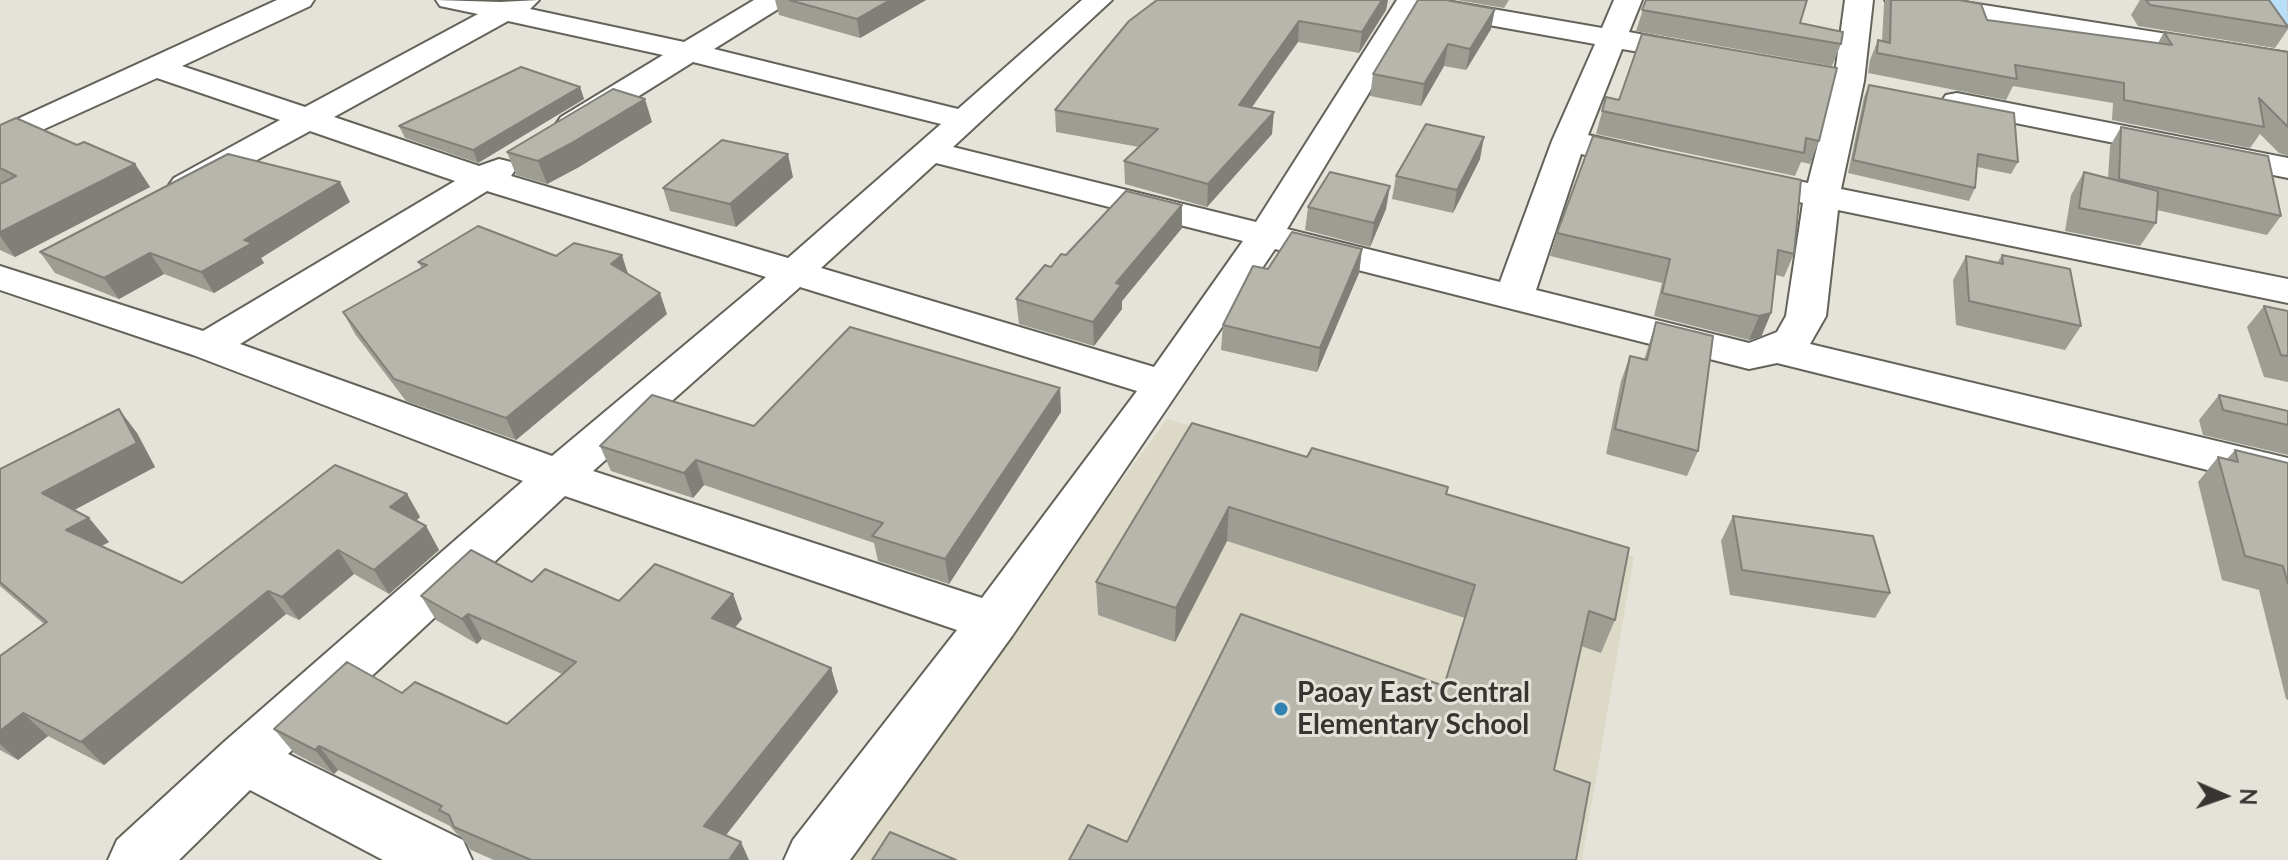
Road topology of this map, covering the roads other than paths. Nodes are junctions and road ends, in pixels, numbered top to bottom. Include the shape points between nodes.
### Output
1 (300, 0) edge
2 (450, 0) edge
3 (773, 0) edge
4 (1098, 0) edge
5 (1628, 0) edge
6 (1859, 0) edge
7 (1899, 0) edge
8 (2272, 0) edge
9 (1404, 1) edge
10 (513, 6) edge
11 (2288, 17) edge
12 (1610, 37) junction
13 (689, 52) junction
14 (1729, 59) edge
15 (2288, 62) edge
16 (156, 67) junction
17 (1927, 96) edge
18 (964, 120) junction
19 (307, 121) junction
20 (0, 139) edge
21 (1569, 141) junction
22 (927, 151) junction
23 (1673, 164) edge
24 (2288, 168) edge
25 (483, 179) junction
26 (1762, 183) edge
27 (1822, 196) junction
28 (157, 200) edge
29 (1264, 235) junction
30 (48, 258) edge
31 (794, 273) junction
32 (4, 278) edge
33 (2288, 291) edge
34 (1514, 297) junction
35 (207, 346) junction
36 (1779, 350) junction
37 (1163, 384) junction
38 (2288, 474) edge
39 (558, 476) junction
40 (994, 622) junction
41 (244, 759) junction
42 (138, 860) edge
43 (442, 860) edge
44 (814, 860) edge

1 - 16 street
2 - 10 street
3 - 13 street
4 - 18 street
5 - 12 street
6 - 27 street via 1849,81
7 - 15 street
8 - 11 main road
9 - 12 street
9 - 29 street
10 - 13 street
10 - 19 street
12 - 14 street
12 - 21 street
13 - 18 street
13 - 25 street
16 - 19 street
16 - 20 street
17 - 24 street
18 - 22 street
19 - 25 street
19 - 28 street
21 - 23 street
21 - 34 street
22 - 29 street
22 - 31 street
25 - 31 street
25 - 35 street
26 - 27 street
27 - 33 street
27 - 36 street via 1806,316 1800,334
29 - 34 street
29 - 37 street
30 - 32 street
31 - 37 street
31 - 39 street
32 - 35 street
34 - 36 street via 1749,356
35 - 39 street
36 - 38 street
37 - 40 street
39 - 40 street
39 - 41 street
40 - 44 street
41 - 42 street
41 - 43 street

